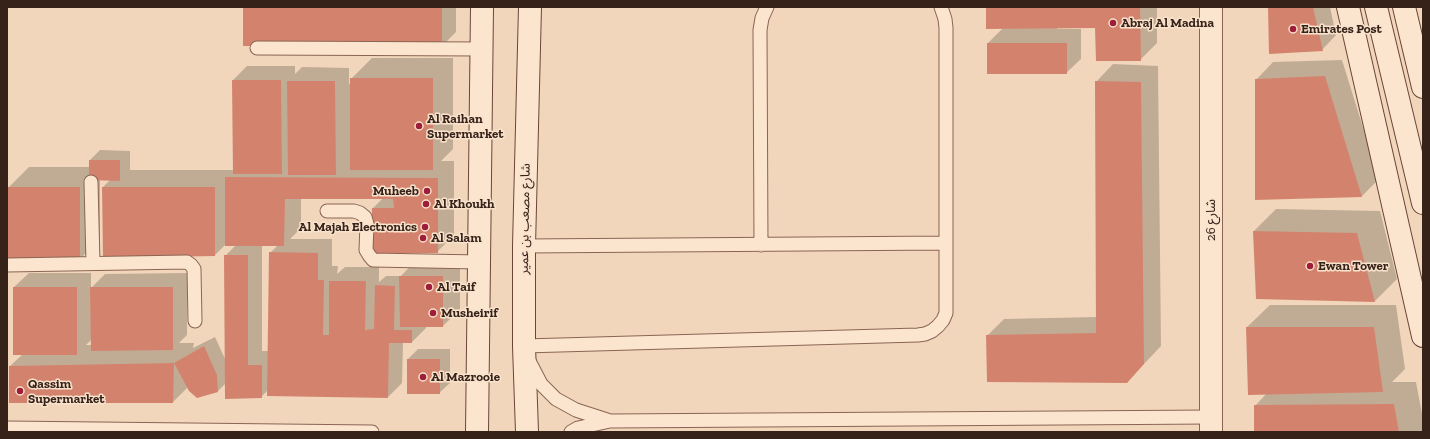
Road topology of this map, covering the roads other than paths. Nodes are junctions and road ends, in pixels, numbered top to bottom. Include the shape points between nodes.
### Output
1 (482, 7) edge
2 (530, 7) edge
3 (767, 7) edge
4 (941, 7) edge
5 (1211, 7) edge
6 (1348, 7) edge
7 (1376, 7) edge
8 (1404, 7) edge
9 (258, 48) dead end
10 (481, 49) junction
11 (1423, 87) edge
12 (91, 182) dead end
13 (1423, 203) edge
14 (327, 212) dead end
15 (946, 243) junction
16 (761, 245) junction
17 (524, 246) junction
18 (479, 262) junction
19 (93, 263) junction
20 (7, 264) edge
21 (195, 321) dead end
22 (1423, 336) edge
23 (525, 349) junction
24 (610, 421) junction
25 (1211, 425) edge
26 (7, 428) edge
27 (372, 432) edge
28 (477, 432) edge
29 (527, 432) edge
30 (571, 432) edge

1 - 10 street
2 - 17 street, شارع مصعب بن عمير
3 - 16 lane via 760,30
4 - 15 lane via 946,19
5 - 25 street, شارع 26
6 - 22 street
7 - 13 street
8 - 11 street
9 - 10 lane
10 - 18 street
12 - 19 lane
14 - 18 lane via 354,211 365,218 366,250 373,260
15 - 16 lane
15 - 23 lane via 946,313 938,326 925,334
16 - 17 lane
17 - 23 street, شارع مصعب بن عمير
18 - 28 street
19 - 20 lane
19 - 21 lane via 192,264
23 - 24 lane via 541,384 556,400 576,410
23 - 29 street, شارع مصعب بن عمير
24 - 25 lane
24 - 30 lane
26 - 27 lane

